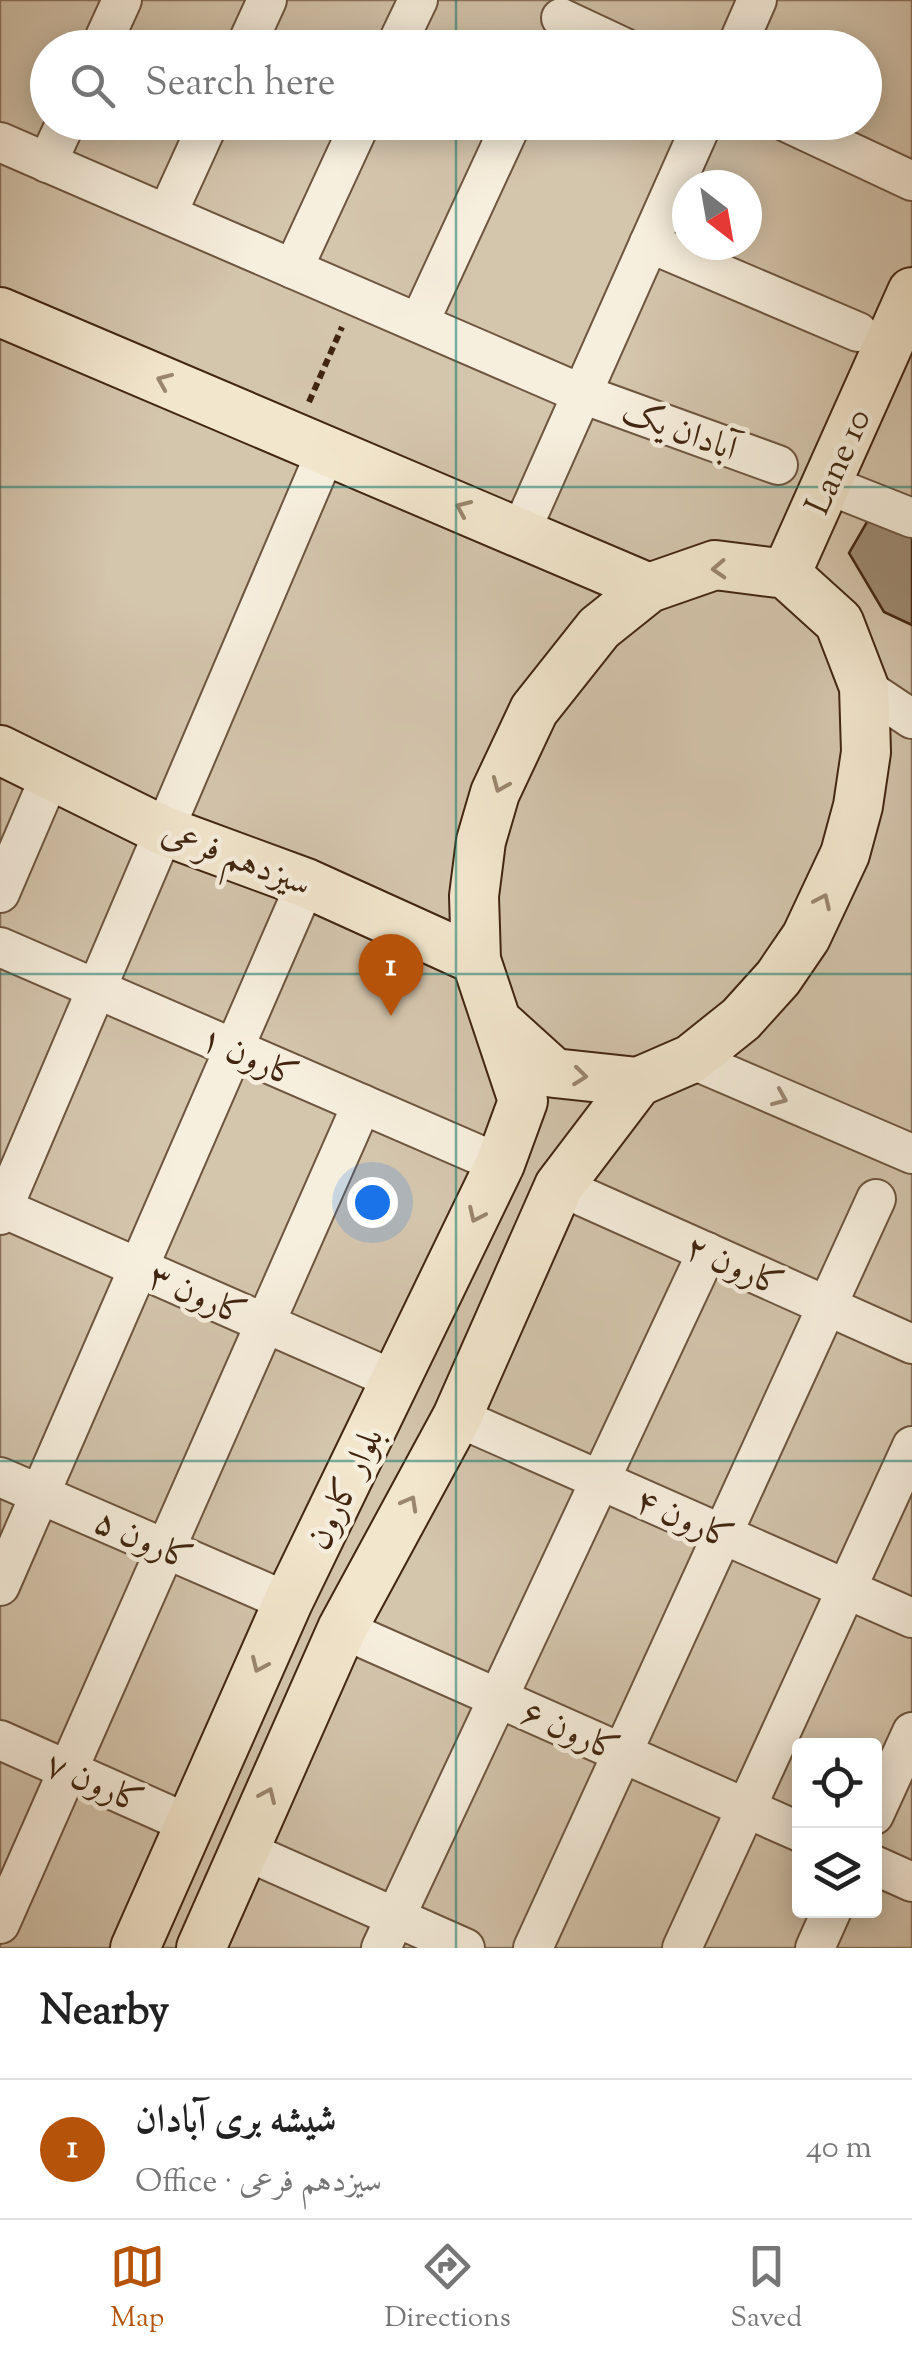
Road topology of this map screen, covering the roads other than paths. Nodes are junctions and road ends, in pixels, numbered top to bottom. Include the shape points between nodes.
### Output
1 (122, 0) edge
2 (267, 0) edge
3 (418, 0) edge
4 (757, 0) edge
5 (108, 30) edge
6 (253, 30) edge
7 (404, 30) edge
8 (744, 30) edge
9 (58, 140) edge
10 (201, 140) edge
11 (353, 140) edge
12 (504, 140) edge
13 (694, 140) edge
14 (824, 140) edge
15 (0, 142) edge
16 (48, 163) junction
17 (912, 181) edge
18 (166, 214) junction
19 (649, 243) junction
20 (293, 268) junction
21 (912, 292) edge
22 (0, 312) edge
23 (419, 323) junction
24 (858, 332) dead end
25 (582, 394) junction
26 (310, 442) junction
27 (778, 464) dead end
28 (826, 484) junction
29 (912, 518) edge
30 (520, 533) junction
31 (786, 574) junction
32 (649, 588) junction
33 (864, 687) junction
34 (912, 719) edge
35 (0, 750) edge
36 (51, 774) junction
37 (162, 830) junction
38 (306, 883) junction
39 (0, 892) edge
40 (0, 947) edge
41 (476, 960) junction
42 (95, 988) junction
43 (501, 1025) junction
44 (234, 1048) junction
45 (690, 1059) junction
46 (638, 1082) junction
47 (362, 1104) junction
48 (912, 1154) edge
49 (500, 1164) junction
50 (559, 1186) junction
51 (876, 1199) dead end
52 (1, 1210) edge
53 (708, 1252) junction
54 (138, 1268) junction
55 (827, 1306) junction
56 (265, 1323) junction
57 (912, 1344) edge
58 (397, 1381) junction
59 (458, 1417) junction
60 (912, 1446) edge
61 (0, 1476) edge
62 (600, 1480) junction
63 (40, 1494) junction
64 (723, 1534) junction
65 (166, 1548) junction
66 (0, 1586) edge
67 (846, 1589) junction
68 (288, 1602) junction
69 (912, 1618) edge
70 (342, 1628) junction
71 (498, 1698) junction
72 (912, 1732) edge
73 (0, 1740) edge
74 (622, 1753) junction
75 (68, 1770) junction
76 (882, 1798) edge
77 (746, 1808) junction
78 (189, 1824) junction
79 (792, 1828) edge
80 (244, 1850) junction
81 (882, 1869) edge
82 (912, 1882) edge
83 (828, 1918) edge
84 (0, 1924) edge
85 (389, 1933) edge
86 (135, 1948) edge
87 (200, 1948) edge
88 (465, 1948) edge
89 (533, 1948) edge
90 (682, 1948) edge
91 (815, 1948) edge

1 - 5 street
2 - 6 street
3 - 7 street
4 - 8 street
9 - 16 street
10 - 18 street
11 - 20 street
12 - 23 street
13 - 19 street
14 - 17 street
15 - 16 street, آبادان یک
16 - 18 street, آبادان یک
18 - 20 street, آبادان یک
19 - 24 street
19 - 25 street
20 - 23 street, آبادان یک
21 - 28 main road, Lane 10
26 -> 22 main road
23 - 25 street, آبادان یک
25 - 27 street, آبادان یک
25 - 30 street
30 -> 26 main road
26 - 37 street
28 - 29 street
28 - 31 main road, Lane 10
30 - 32 main road
31 -> 32 main road, بلوار کارون via 715,565
31 - 33 main road via 839,622
32 -> 41 main road, بلوار کارون via 599,628 534,710 481,841
33 - 34 street
45 -> 33 main road via 741,1019 778,978 837,870 861,788
35 - 36 main road, سیزدهم فرعی
36 - 37 main road, سیزدهم فرعی
36 - 39 street
37 - 38 main road, سیزدهم فرعی
37 - 42 street
38 - 41 main road, سیزدهم فرعی
38 - 44 street
40 - 42 street, کارون ۱
41 - 43 main road, بلوار کارون
42 - 44 street, کارون ۱
42 - 52 street
43 -> 46 main road via 554,1073
43 - 49 main road, بلوار کارون via 523,1101
44 - 47 street, کارون ۱
44 - 54 street
45 - 46 main road
45 -> 48 street
46 - 50 main road, بلوار کارون
47 - 49 street, کارون ۱
47 - 56 street
49 -> 58 main road, بلوار کارون
50 - 53 street, کارون ۲
50 - 59 main road, بلوار کارون
51 - 55 street
52 - 54 street, کارون ۳
53 - 55 street, کارون ۲
53 - 62 street
54 - 56 street, کارون ۳
54 - 63 street
55 - 57 street, کارون ۲
55 - 64 street
56 - 58 street, کارون ۳
56 - 65 street
58 - 68 main road, بلوار کارون
59 - 62 street, کارون ۴
70 -> 59 main road, بلوار کارون
60 - 67 street
61 - 63 street, کارون ۵
62 - 64 street, کارون ۴
62 - 71 street
63 - 65 street, کارون ۵
63 - 66 street
64 - 67 street, کارون ۴
64 - 74 street
65 - 68 street, کارون ۵
65 - 75 street
67 - 69 street, کارون ۴
67 - 77 street
68 -> 78 main road, بلوار کارون
70 - 71 street, کارون ۶
80 -> 70 main road, بلوار کارون
71 - 74 street, کارون ۶
71 - 85 street
72 - 76 street
73 - 75 street, کارون ۷
74 - 77 street, کارون ۶
74 - 89 street
75 - 78 street, کارون ۷
75 - 84 street
77 - 79 street, کارون ۶
77 - 90 street
78 - 86 main road, بلوار کارون
80 - 85 street
80 - 87 main road, بلوار کارون
81 - 82 street
83 - 91 street
85 - 88 street

